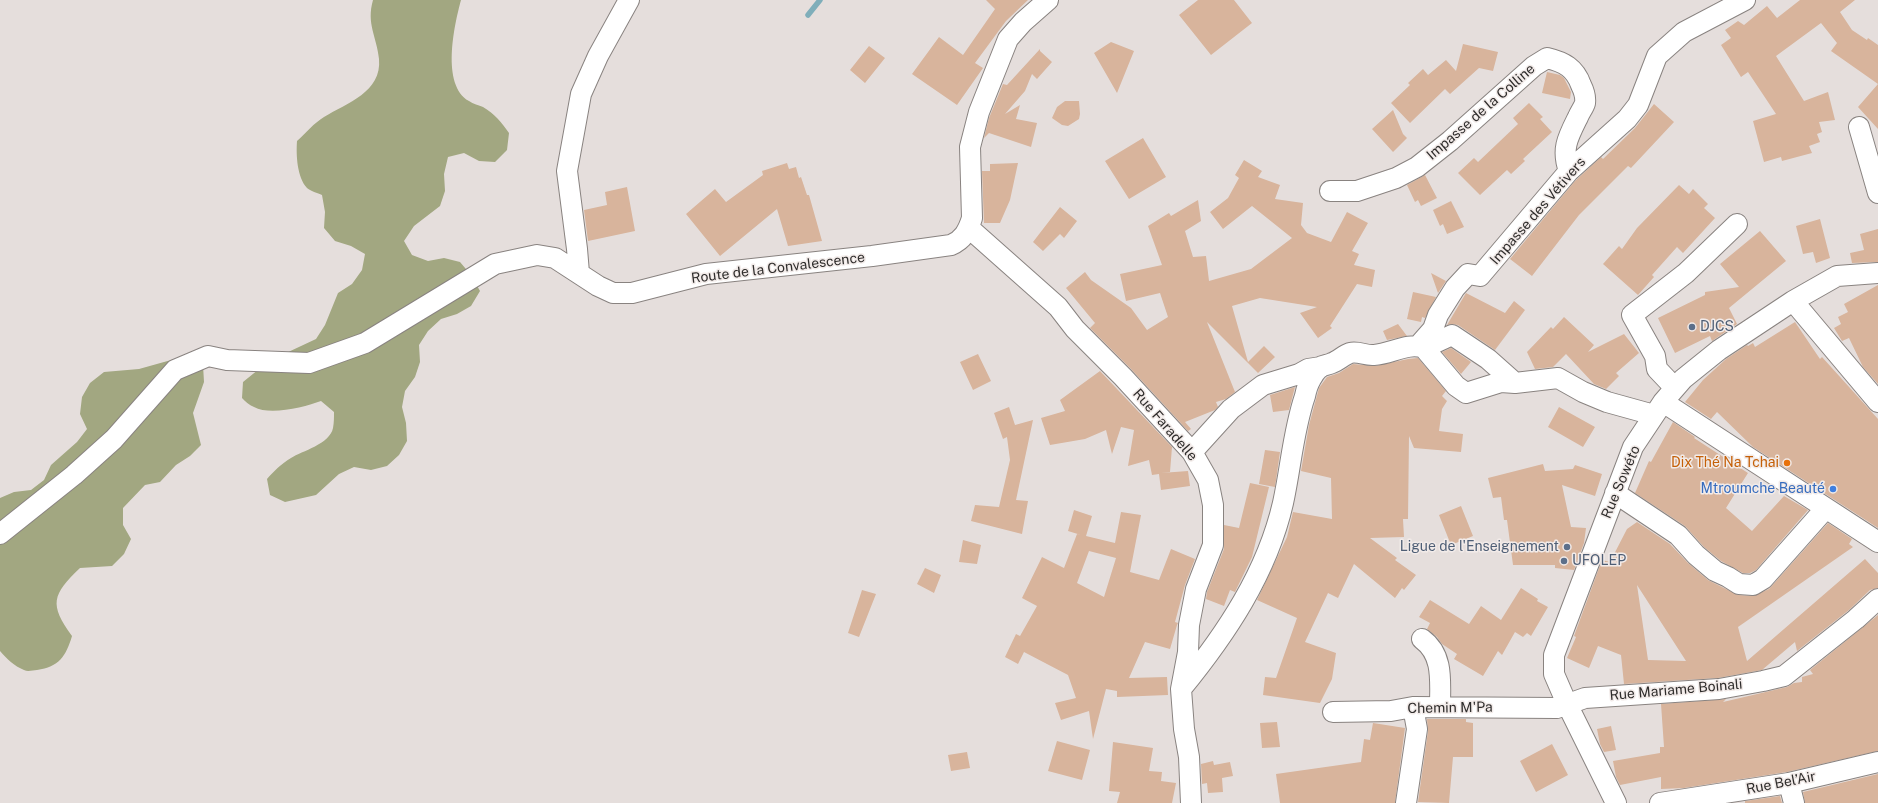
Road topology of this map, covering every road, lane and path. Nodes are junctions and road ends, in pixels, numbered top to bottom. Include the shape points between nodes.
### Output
1 (628, 0) edge
2 (1048, 0) edge
3 (1745, 0) edge
4 (1859, 127) dead end
5 (1569, 172) junction
6 (1330, 191) dead end
7 (1878, 193) edge
8 (1737, 224) dead end
9 (969, 228) junction
10 (579, 273) junction
11 (1878, 273) edge
12 (1793, 301) junction
13 (1421, 347) junction
14 (1321, 367) junction
15 (1515, 383) junction
16 (1664, 402) junction
17 (1878, 402) edge
18 (1192, 452) junction
19 (1614, 493) junction
20 (1826, 508) junction
21 (0, 534) edge
22 (1878, 542) edge
23 (1878, 599) edge
24 (1422, 638) dead end
25 (1182, 689) junction
26 (1567, 704) junction
27 (1412, 707) junction
28 (1440, 707) junction
29 (1333, 712) dead end
30 (1878, 762) edge
31 (1789, 783) junction
32 (1191, 803) edge
33 (1406, 803) edge
34 (1616, 803) edge
35 (1660, 803) edge
36 (1794, 803) edge

1 - 10 street via 581,94 569,156 567,171
2 - 9 street via 1008,39 979,112 970,147 972,205
3 - 5 street, Impasse des Vétivers via 1684,32 1657,56 1638,105
4 - 7 street
5 - 6 street, Impasse de la Colline via 1564,151 1585,103 1585,94 1579,78 1572,69 1547,58 1534,66 1417,167 1396,178 1357,191
5 - 13 street, Impasse des Vétivers via 1480,276 1468,274 1455,288
8 - 16 street via 1686,273 1632,315 1655,356
9 - 10 street, Route de la Convalescence via 960,241 951,245 706,274 632,293 613,293
9 - 18 street, Rue Faradelle via 1058,307 1075,329
10 - 21 street, Route de la Convalescence via 555,258 537,255 495,264 365,343 309,363 227,360 208,356 175,370 114,439 74,475
11 - 12 street, Rue Sowéto via 1837,276
12 - 16 street, Rue Sowéto via 1719,350 1683,379
12 - 17 street
13 - 14 street via 1406,347 1373,356 1350,354
13 - 15 street via 1452,336 1488,359
13 - 15 street via 1456,386 1466,393 1501,382
14 - 18 street via 1263,385 1231,409
14 - 25 street via 1310,380 1301,407 1274,537 1243,604
15 - 16 street via 1558,378 1607,402
16 - 19 street, Rue Sowéto via 1633,448
16 - 20 street
18 - 25 street, Rue Faradelle via 1208,480 1211,493 1213,545 1196,589
19 - 20 street via 1678,535 1696,556 1715,571 1739,584 1753,585 1763,579
19 - 26 street, Rue Sowéto via 1554,655 1554,674
20 - 22 street
23 - 26 street, Rue Mariame Boinali via 1784,676 1719,689 1585,698
24 - 28 street via 1438,658
25 - 32 street, Rue Faradelle
26 - 28 street, Chemin M'Pa via 1557,708
26 - 34 street, Rue Sowéto
27 - 28 street, Chemin M'Pa
27 - 29 street, Chemin M'Pa via 1391,711
27 - 33 street via 1417,729
30 - 31 street, Rue Bel’Air
31 - 35 street, Rue Bel’Air
31 - 36 street

